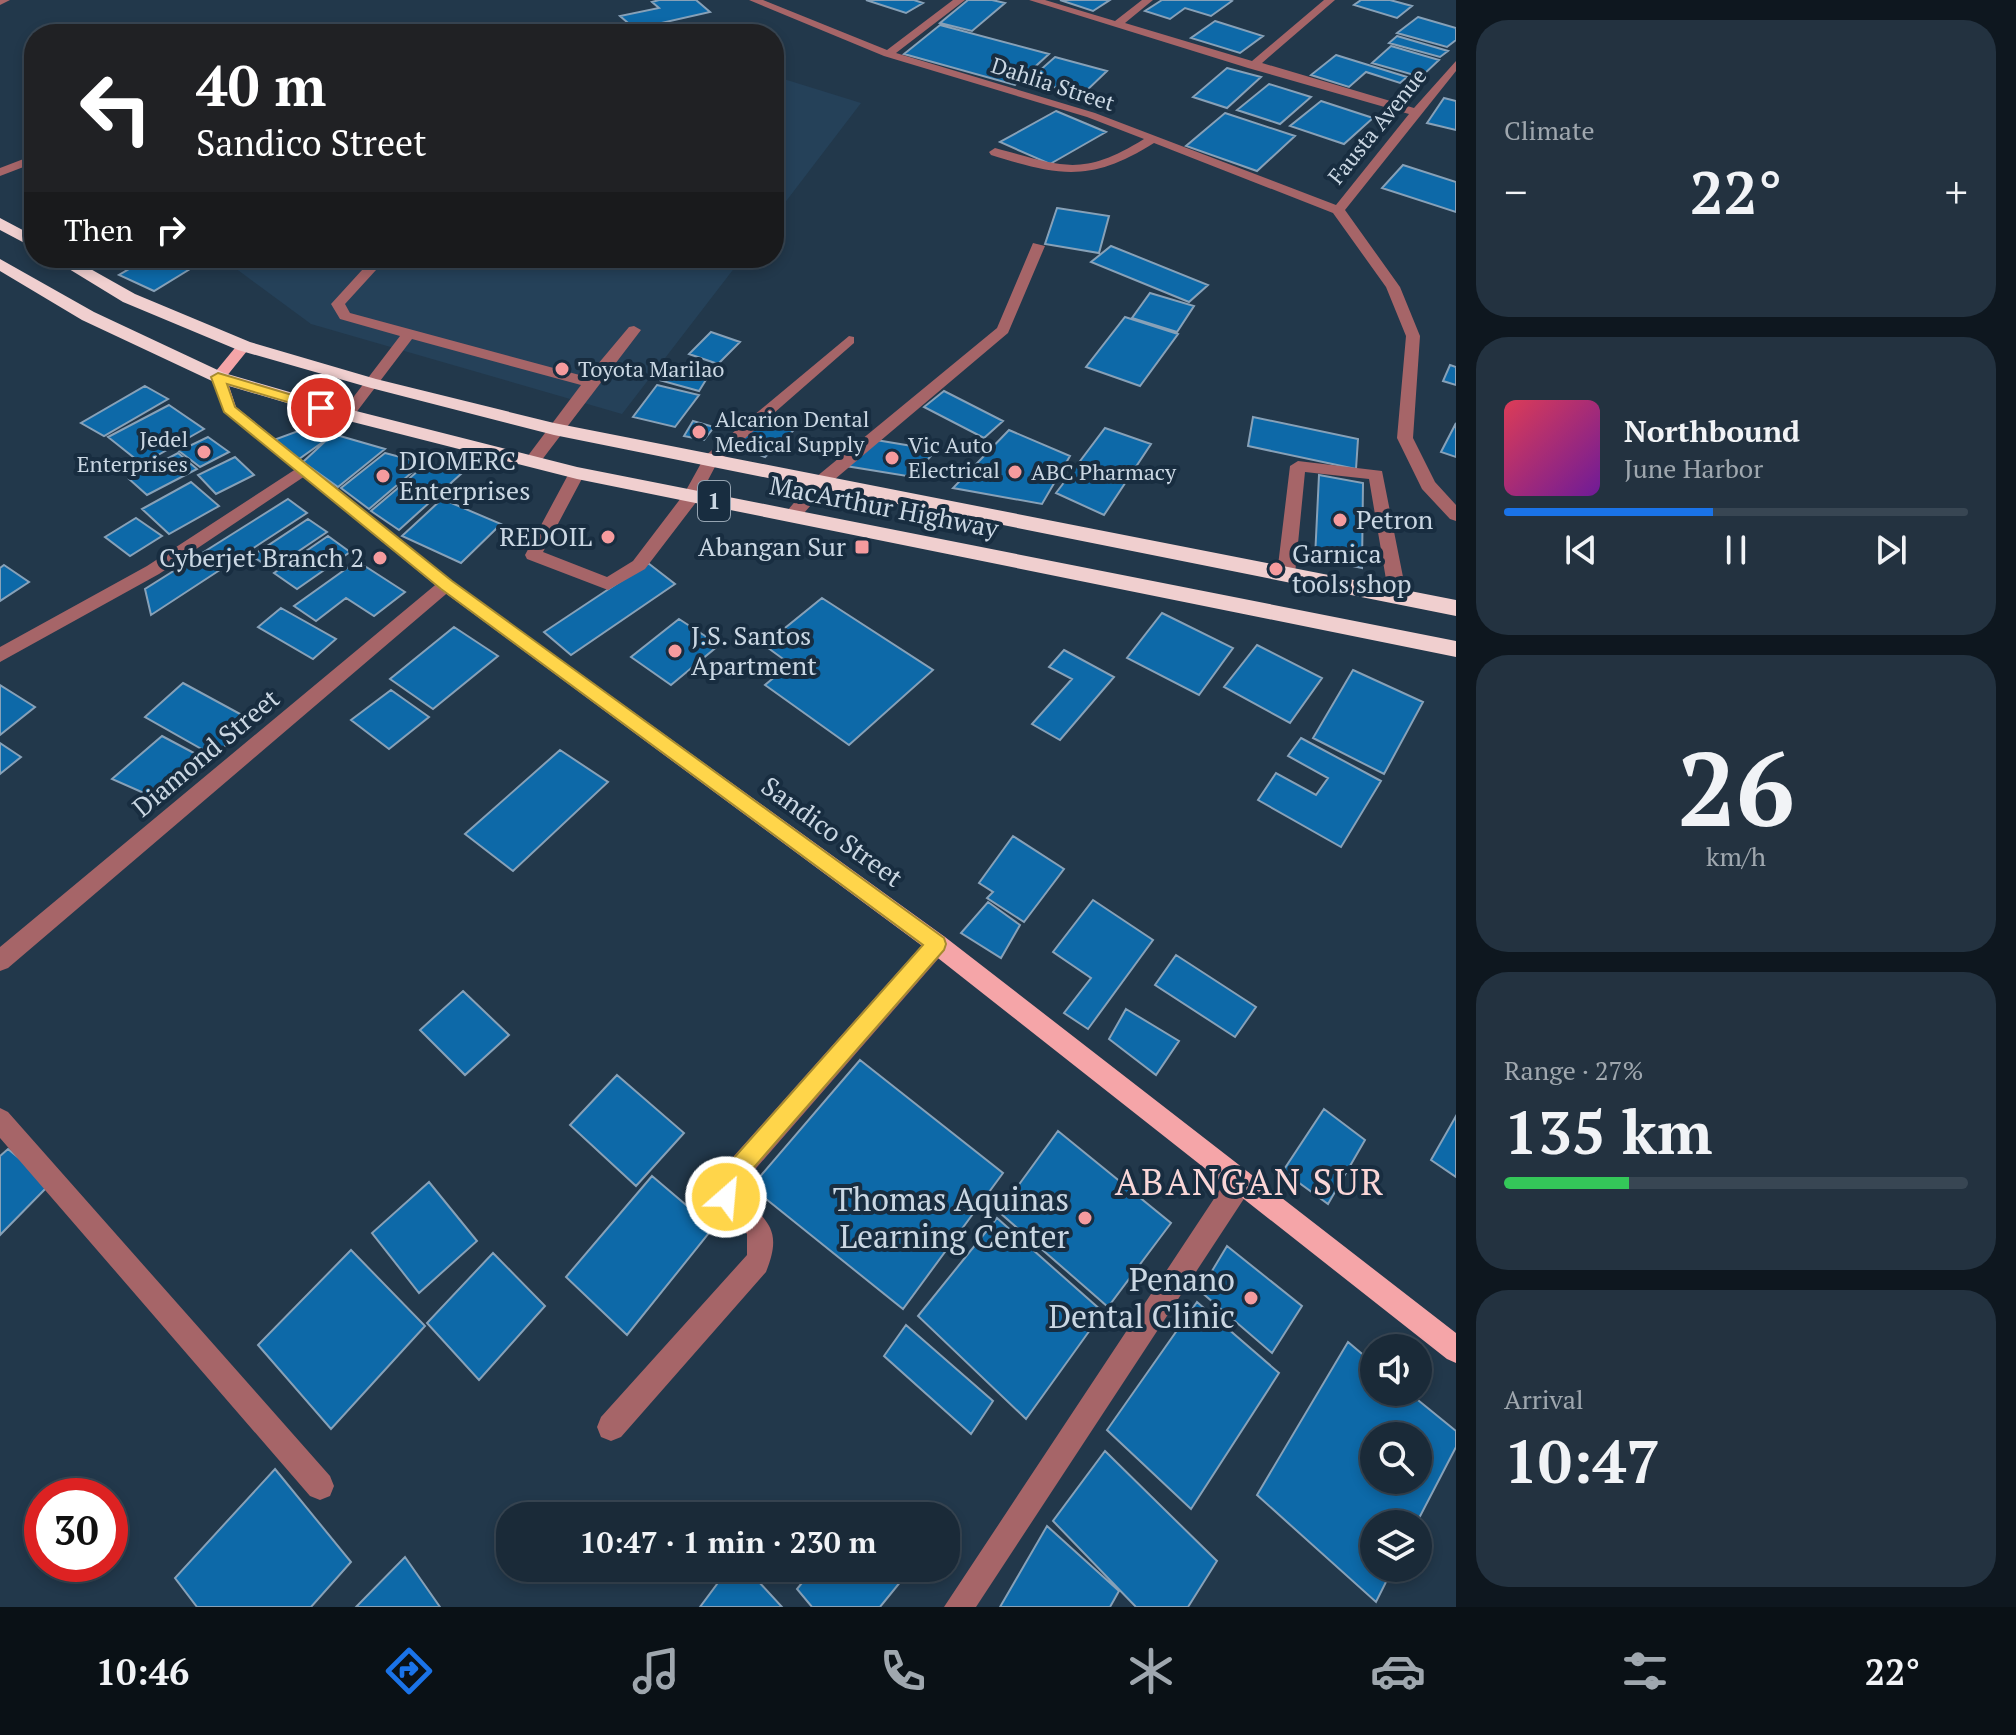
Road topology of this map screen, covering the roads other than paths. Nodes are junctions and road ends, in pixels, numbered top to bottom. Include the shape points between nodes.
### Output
1 (754, 0) edge
2 (960, 0) edge
3 (1034, 0) edge
4 (1148, 0) edge
5 (1330, 0) edge
6 (1116, 25) junction
7 (888, 54) junction
8 (1456, 64) edge
9 (1252, 66) junction
10 (1415, 112) junction
11 (1153, 139) junction
12 (995, 152) dead end
13 (24, 163) edge
14 (0, 172) edge
15 (1338, 210) junction
16 (0, 223) edge
17 (24, 237) edge
18 (1038, 246) dead end
19 (0, 264) edge
20 (84, 268) edge
21 (371, 268) edge
22 (634, 330) dead end
23 (409, 334) junction
24 (849, 340) dead end
25 (244, 346) junction
26 (218, 377) junction
27 (371, 383) junction
28 (590, 383) junction
29 (347, 415) junction
30 (554, 429) junction
31 (711, 460) junction
32 (532, 461) junction
33 (302, 470) junction
34 (577, 473) junction
35 (822, 481) junction
36 (691, 497) junction
37 (793, 515) junction
38 (1456, 515) edge
39 (1286, 574) junction
40 (446, 585) junction
41 (1398, 597) junction
42 (1456, 608) edge
43 (1456, 649) edge
44 (0, 655) edge
45 (937, 944) junction
46 (0, 961) edge
47 (0, 1120) edge
48 (1240, 1182) junction
49 (1456, 1350) edge
50 (611, 1427) dead end
51 (320, 1486) dead end
52 (959, 1607) edge

1 - 7 street, Dahlia Street
2 - 7 street
3 - 6 street
4 - 6 street
5 - 9 street
6 - 9 street
7 - 11 street, Dahlia Street
8 - 10 street, Fausta Avenue
9 - 10 street
10 - 15 street, Fausta Avenue
11 - 12 street via 1093,169 1033,164
11 - 15 street, Dahlia Street
13 - 14 street
15 - 38 street, Fausta Avenue via 1393,287 1413,336 1405,438 1428,485
16 - 17 highway
18 - 35 street via 1003,330
19 - 26 highway, MacArthur Highway / 1 via 88,316
20 - 25 highway, MacArthur Highway / 1 via 129,298
21 - 23 street via 338,304 345,316
22 - 28 street
23 - 27 street
23 - 28 street
24 - 31 street
25 - 26 main road
25 - 27 highway, MacArthur Highway / 1
26 - 29 highway, MacArthur Highway / 1
26 - 33 main road, Sandico Street via 229,409
27 - 29 street
27 - 30 highway, MacArthur Highway / 1
28 - 30 street
29 - 32 highway, MacArthur Highway / 1
30 - 31 highway, MacArthur Highway / 1
30 - 32 street
31 - 35 highway, MacArthur Highway / 1
31 - 36 street
32 - 34 highway, MacArthur Highway / 1
33 - 40 main road, Sandico Street
33 - 44 street via 153,570
34 - 36 highway, MacArthur Highway / 1
34 - 36 street via 533,555 608,584 639,565
35 - 37 street
35 - 39 highway, MacArthur Highway / 1
36 - 37 highway, MacArthur Highway / 1
37 - 43 highway, MacArthur Highway / 1
39 - 41 highway, MacArthur Highway / 1
39 - 41 street via 1298,466 1376,475
40 - 45 main road, Sandico Street
40 - 46 street, Diamond Street
41 - 42 highway, MacArthur Highway / 1
45 - 48 main road, Sandico Street
45 - 50 street via 725,1185 726,1197 763,1234 757,1263
47 - 51 street
48 - 49 main road, Sandico Street
48 - 52 street

